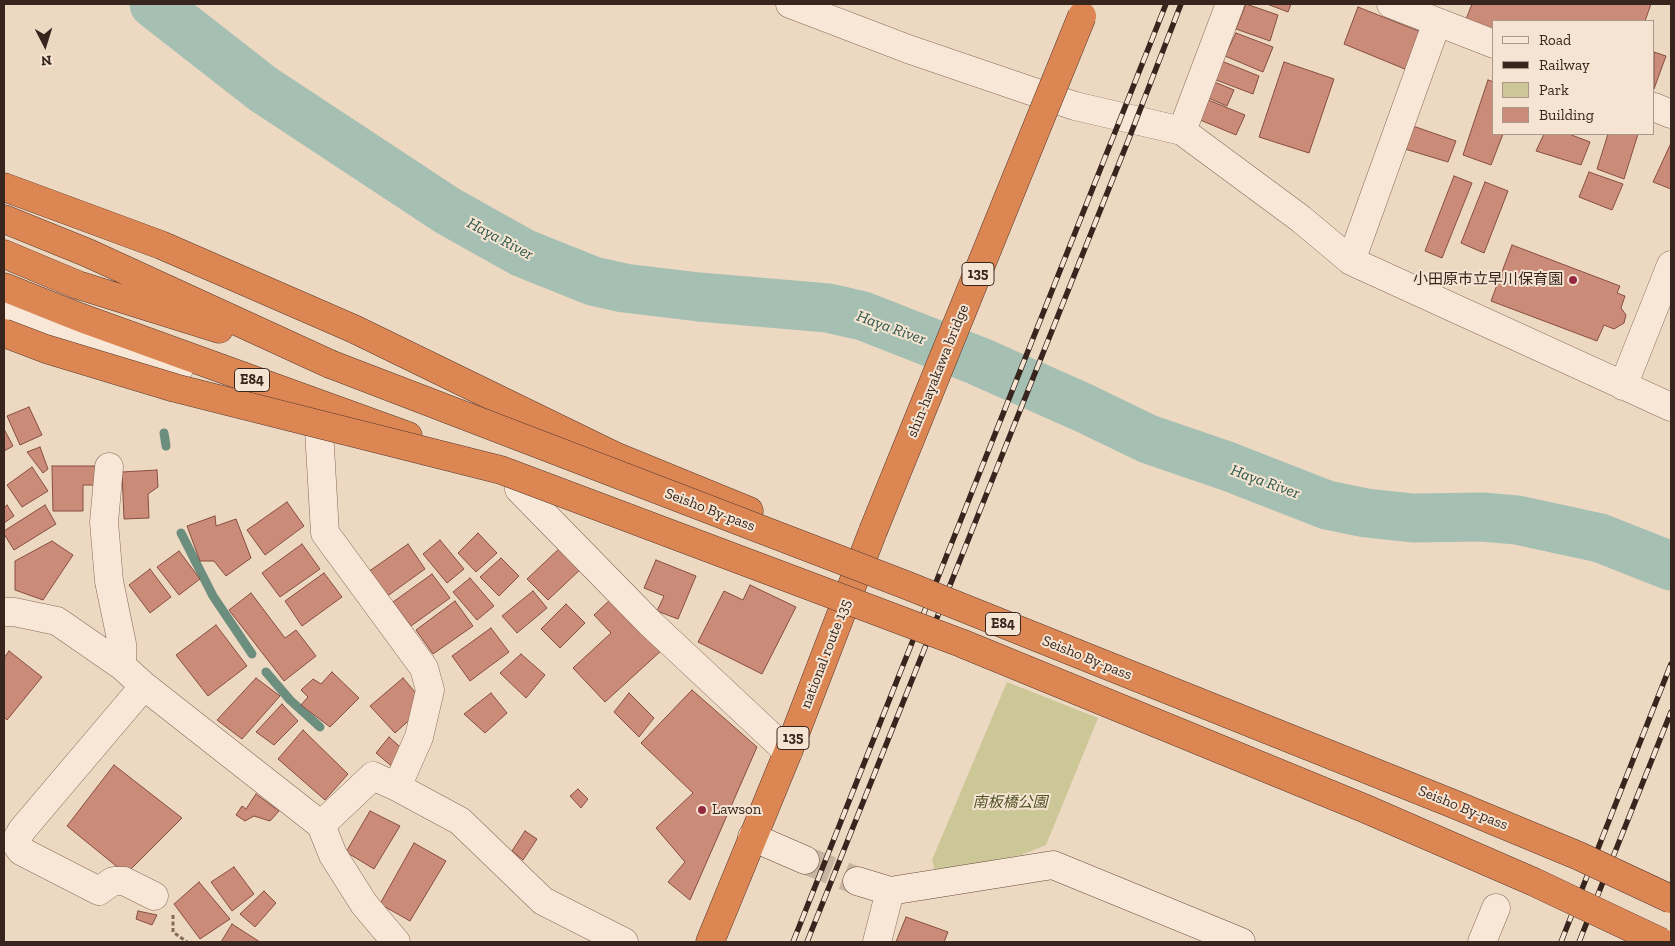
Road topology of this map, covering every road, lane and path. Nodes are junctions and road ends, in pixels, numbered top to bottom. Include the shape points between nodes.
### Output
1 (790, 4) edge
2 (1230, 4) edge
3 (1391, 4) edge
4 (1085, 10) edge
5 (1437, 22) junction
6 (1492, 43) edge
7 (1655, 108) edge
8 (1671, 114) edge
9 (1182, 131) junction
10 (4, 187) edge
11 (4, 219) edge
12 (4, 254) edge
13 (1351, 261) junction
14 (1671, 265) edge
15 (4, 288) edge
16 (4, 308) edge
17 (4, 333) edge
18 (330, 364) junction
19 (1623, 386) junction
20 (1671, 407) edge
21 (318, 413) junction
22 (109, 467) dead end
23 (510, 479) junction
24 (873, 532) joint
25 (864, 558) junction
26 (7, 607) edge
27 (842, 613) junction
28 (122, 666) junction
29 (144, 686) junction
30 (788, 752) junction
31 (397, 787) junction
32 (321, 825) junction
33 (752, 837) junction
34 (805, 860) tunnel mouth
35 (857, 881) tunnel mouth
36 (890, 891) junction
37 (154, 896) dead end
38 (1671, 899) edge
39 (1496, 908) dead end
40 (396, 942) edge
41 (624, 942) edge
42 (710, 942) edge
43 (877, 942) edge
44 (1241, 942) edge
45 (1482, 942) edge
46 (1661, 942) edge

1 - 9 street via 908,49 1076,106
2 - 9 street
3 - 5 street
4 - 24 highway, shin-hayakawa bridge / 135, bridge
5 - 6 street
5 - 13 street
7 - 8 street
9 - 13 street via 1302,219
10 - 25 highway via 161,245 354,329 617,457
11 - 18 highway, E84 via 88,253
12 - 18 highway, E84 via 78,285
13 - 19 street
14 - 19 street
15 - 23 highway, E84, bridge
16 - 21 street
17 - 23 highway, E84, bridge via 175,388
18 - 38 highway, Seisho By-pass / E84, bridge via 906,585 1464,808
19 - 20 street
21 - 23 street
21 - 31 street via 325,533 424,668 430,690 419,737
22 - 28 street via 104,522 109,582 122,644
23 - 27 street
23 - 30 street via 650,623
23 - 46 highway, E84, bridge via 979,651 1366,809 1534,882
24 - 25 highway, national route 135 / 135
25 - 27 highway, national route 135 / 135
26 - 28 street via 57,621
27 - 30 highway, national route 135 / 135
28 - 29 street
29 - 32 street
29 - 37 street via 15,842 21,851 99,891 113,880 124,881
30 - 33 highway, national route 135 / 135
31 - 32 street via 373,776
31 - 41 street via 460,821 543,901
32 - 40 street via 333,855 364,904
33 - 34 street
33 - 42 highway, national route 135 / 135
35 - 36 street
36 - 43 street
36 - 44 street via 1053,865
39 - 45 street

